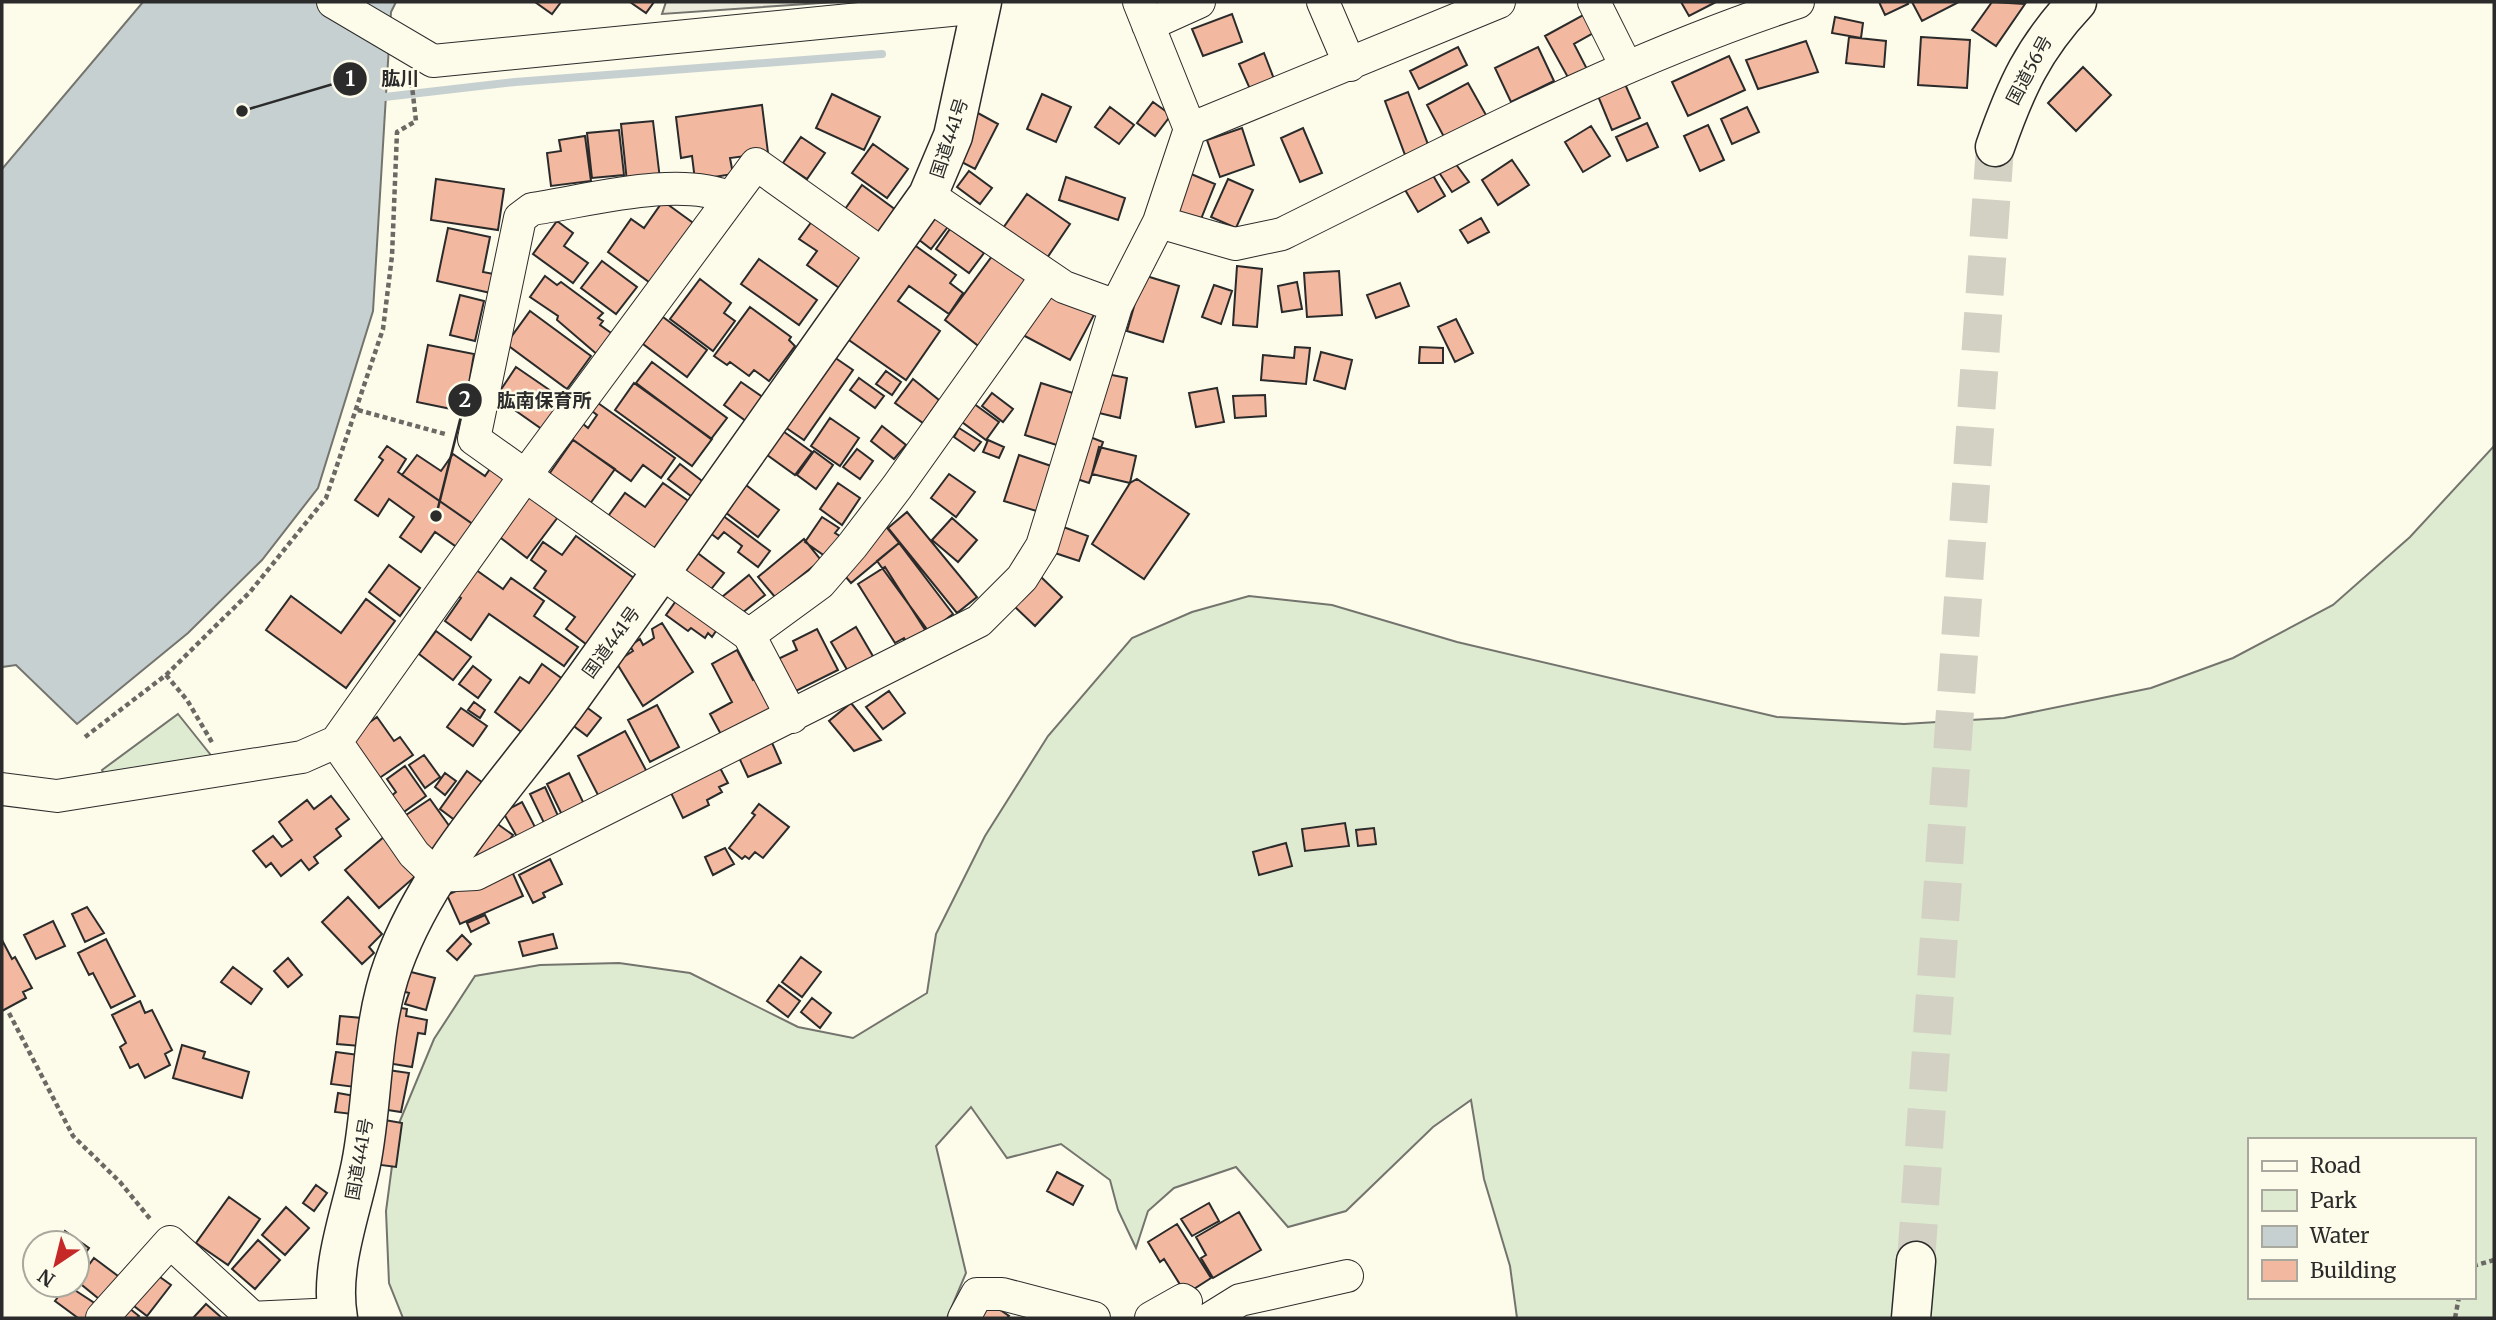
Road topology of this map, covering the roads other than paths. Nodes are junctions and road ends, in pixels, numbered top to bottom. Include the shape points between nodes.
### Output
1 (333, 2) edge
2 (1199, 2) edge
3 (1322, 2) edge
4 (1499, 2) edge
5 (1594, 2) edge
6 (1798, 2) edge
7 (2077, 2) edge
8 (982, 4) edge
9 (1143, 13) edge
10 (1350, 65) junction
11 (1626, 66) junction
12 (1191, 129) junction
13 (1995, 147) tunnel mouth
14 (928, 195) junction
15 (730, 198) junction
16 (1159, 222) junction
17 (885, 256) junction
18 (1047, 276) junction
19 (1116, 306) junction
20 (525, 476) junction
21 (660, 574) junction
22 (749, 635) junction
23 (792, 718) junction
24 (335, 742) junction
25 (2, 789) edge
26 (437, 876) junction
27 (1916, 1261) tunnel mouth
28 (1347, 1276) dead end
29 (337, 1316) edge
30 (102, 1318) edge
31 (251, 1318) edge
32 (964, 1318) edge
33 (1094, 1318) edge
34 (1151, 1318) edge
35 (1174, 1318) edge
36 (1211, 1318) edge
37 (1911, 1318) edge

1 - 8 street via 433,61
2 - 9 street
3 - 10 street
4 - 10 street
5 - 11 street
6 - 11 street
7 - 13 highway, 国道56号 via 2047,35 2016,88
8 - 14 highway, 国道441号 via 953,136
9 - 12 street
10 - 12 street
11 - 16 street via 1282,234 1235,244
12 - 16 street
14 - 17 highway, 国道441号
14 - 18 street
15 - 17 street via 756,164
15 - 20 street
15 - 20 street via 714,191 659,190 531,209 520,218 474,439
16 - 19 street
17 - 21 highway, 国道441号
18 - 19 street
18 - 22 street via 852,546 820,583
19 - 23 street via 1042,545 1022,578 979,621
20 - 21 street
20 - 24 street
21 - 22 street
21 - 26 highway, 国道441号
22 - 23 street
23 - 26 street via 476,874
24 - 25 street via 302,757 57,796
24 - 26 street via 414,854
26 - 29 highway, 国道441号 via 415,914 383,1005 361,1163 339,1256
27 - 37 highway
28 - 36 street via 1240,1300
29 - 31 street
30 - 31 street via 170,1242
32 - 33 street via 977,1294 1002,1294
34 - 35 street via 1183,1300 1185,1306

